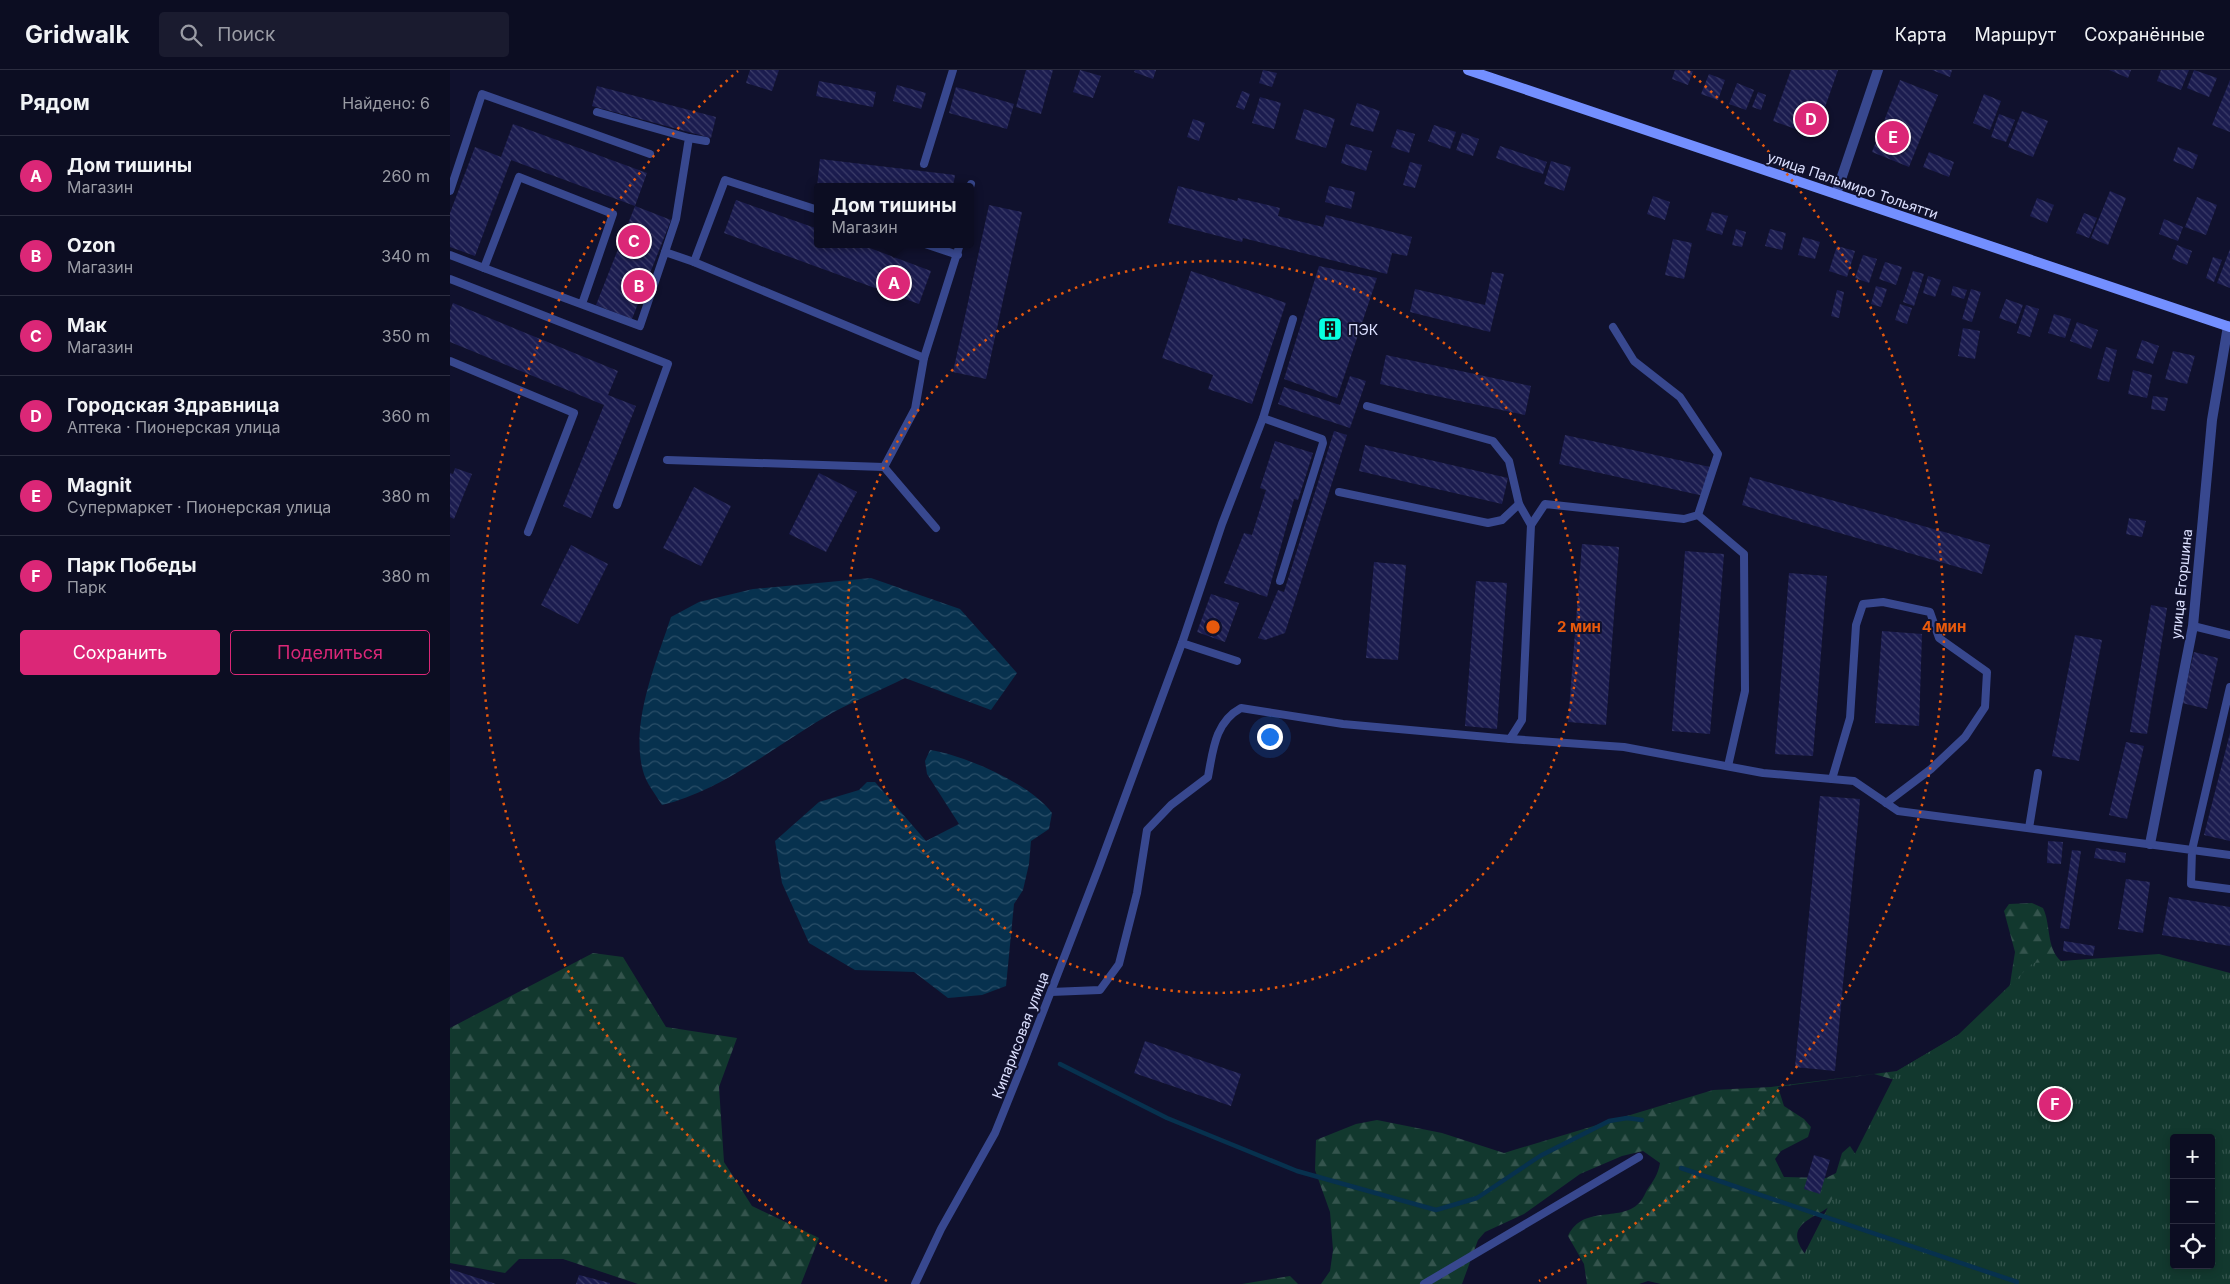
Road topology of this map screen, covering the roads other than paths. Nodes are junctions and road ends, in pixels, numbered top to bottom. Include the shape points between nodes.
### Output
1 (953, 70) edge
2 (1468, 70) edge
3 (1878, 70) edge
4 (597, 112) dead end
5 (689, 138) junction
6 (706, 141) dead end
7 (650, 154) dead end
8 (924, 164) dead end
9 (450, 191) edge
10 (1836, 194) junction
11 (814, 209) edge
12 (936, 248) edge
13 (959, 248) edge
14 (665, 252) junction
15 (450, 255) edge
16 (958, 255) junction
17 (694, 262) junction
18 (484, 268) junction
19 (450, 279) edge
20 (582, 304) junction
21 (1293, 319) dead end
22 (2229, 326) edge
23 (1613, 327) dead end
24 (924, 358) junction
25 (450, 360) edge
26 (1367, 406) dead end
27 (1262, 418) junction
28 (667, 460) dead end
29 (884, 467) junction
30 (1339, 492) dead end
31 (1520, 504) junction
32 (616, 505) dead end
33 (1698, 515) junction
34 (1531, 525) junction
35 (936, 528) dead end
36 (528, 532) dead end
37 (1280, 581) dead end
38 (2193, 626) junction
39 (2230, 635) edge
40 (1182, 643) junction
41 (1237, 661) dead end
42 (2230, 688) edge
43 (1510, 738) junction
44 (1728, 766) junction
45 (2038, 773) dead end
46 (1832, 779) junction
47 (1886, 803) junction
48 (2029, 828) junction
49 (2150, 844) junction
50 (2192, 850) junction
51 (2230, 856) edge
52 (2230, 889) edge
53 (1051, 992) junction
54 (1639, 1158) dead end
55 (915, 1284) edge
56 (1424, 1284) edge

1 - 8 lane
2 - 10 street, улица Пальмиро Тольятти
3 - 10 street
4 - 5 lane
5 - 6 lane
5 - 14 lane via 676,219
7 - 9 lane via 482,94
10 - 22 street, улица Пальмиро Тольятти
11 - 17 lane via 725,180
12 - 16 lane
13 - 16 lane
14 - 17 lane
14 - 20 lane via 640,326
15 - 18 lane
16 - 24 lane
17 - 24 lane
18 - 20 lane
18 - 20 lane via 519,177 613,214
19 - 32 lane via 668,364
21 - 27 lane, Кипарисовая улица
22 - 38 street, улица Егоршина via 2212,420
23 - 33 lane via 1634,361 1680,397 1718,454
24 - 29 lane via 915,409
25 - 36 lane via 574,412
26 - 31 lane via 1493,442 1509,460
27 - 37 lane via 1322,439 1323,443
27 - 40 lane, Кипарисовая улица
28 - 29 lane
29 - 35 lane
30 - 31 lane via 1488,523 1502,520
31 - 34 lane
33 - 34 lane via 1684,519 1545,504
33 - 44 lane via 1744,554 1745,691
34 - 43 lane via 1522,720
38 - 39 lane
38 - 49 street, улица Егоршина
40 - 41 lane
40 - 53 lane, Кипарисовая улица
42 - 50 lane
43 - 44 lane via 1624,748
43 - 53 lane via 1343,724 1242,708 1229,715 1216,735 1208,777 1171,805 1148,830 1137,893 1119,964 1100,990
44 - 46 lane via 1763,773
45 - 48 lane
46 - 47 lane via 1854,781
46 - 47 lane via 1850,718 1856,624 1862,604 1882,602 1930,612 1938,638 1986,672 1985,706 1964,737
47 - 48 lane via 1898,811
48 - 49 lane
49 - 50 lane
50 - 51 lane
50 - 52 lane via 2191,884
53 - 55 lane, Кипарисовая улица via 996,1133 941,1229
54 - 56 lane

